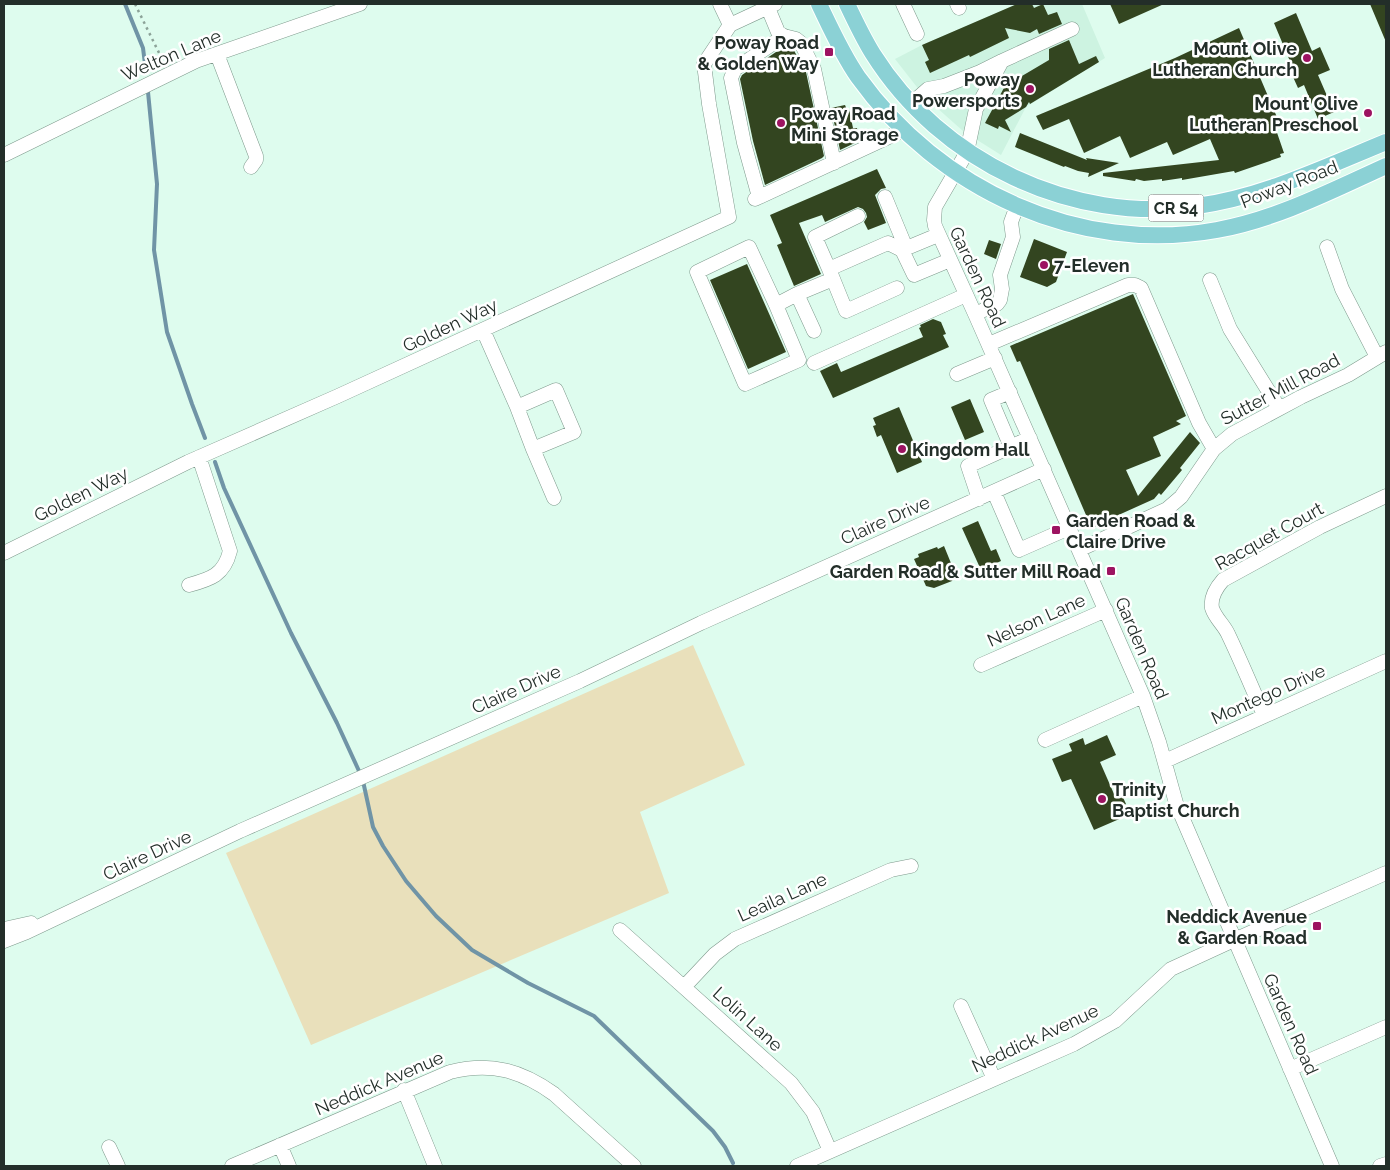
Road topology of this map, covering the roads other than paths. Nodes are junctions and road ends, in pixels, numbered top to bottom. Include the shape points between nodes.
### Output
1 (360, 4) edge
2 (720, 4) edge
3 (819, 4) edge
4 (836, 4) edge
5 (847, 4) edge
6 (903, 4) edge
7 (772, 6) edge
8 (730, 25) junction
9 (1072, 29) dead end
10 (917, 34) dead end
11 (784, 36) junction
12 (217, 54) junction
13 (1002, 61) junction
14 (908, 98) junction
15 (904, 130) junction
16 (1386, 142) edge
17 (967, 152) junction
18 (4, 155) edge
19 (834, 163) junction
20 (1386, 166) edge
21 (251, 167) dead end
22 (956, 173) junction
23 (885, 197) dead end
24 (1017, 206) junction
25 (858, 216) dead end
26 (938, 235) junction
27 (1327, 247) dead end
28 (904, 249) junction
29 (950, 260) junction
30 (831, 274) junction
31 (1210, 280) dead end
32 (897, 288) dead end
33 (797, 294) junction
34 (966, 295) junction
35 (776, 305) junction
36 (976, 314) junction
37 (483, 330) junction
38 (814, 331) dead end
39 (989, 344) junction
40 (1381, 354) edge
41 (995, 358) junction
42 (814, 363) dead end
43 (957, 374) dead end
44 (1010, 392) junction
45 (517, 407) junction
46 (1279, 408) junction
47 (1030, 438) junction
48 (1011, 447) junction
49 (533, 449) junction
50 (1214, 449) junction
51 (199, 457) junction
52 (1044, 469) junction
53 (994, 492) junction
54 (1386, 496) edge
55 (554, 498) dead end
56 (979, 499) junction
57 (1069, 528) junction
58 (1079, 550) junction
59 (4, 553) edge
60 (190, 585) dead end
61 (1106, 610) junction
62 (1386, 661) edge
63 (982, 664) dead end
64 (1143, 696) junction
65 (1264, 715) junction
66 (1045, 740) dead end
67 (1165, 761) junction
68 (911, 866) dead end
69 (1386, 873) edge
70 (54, 919) junction
71 (4, 929) edge
72 (620, 930) dead end
73 (1234, 940) junction
74 (4, 941) edge
75 (684, 987) junction
76 (961, 1006) dead end
77 (1386, 1027) edge
78 (1290, 1069) junction
79 (994, 1079) junction
80 (404, 1090) junction
81 (280, 1145) junction
82 (109, 1147) dead end
83 (830, 1152) junction
84 (1386, 1164) edge
85 (118, 1166) edge
86 (232, 1166) edge
87 (289, 1166) edge
88 (435, 1166) edge
89 (634, 1166) edge
90 (797, 1166) edge
91 (1332, 1166) edge
92 (1380, 1166) edge

1 - 12 street, Welton Lane
2 - 8 street
3 - 15 main road, Poway Road / CR S4 via 857,75
4 - 14 main road via 875,74 892,90
5 - 14 main road, Poway Road / CR S4 via 873,54
6 - 10 street
7 - 8 street
7 - 11 street via 778,32
8 - 37 street, Golden Way via 704,64 729,217
9 - 13 street
11 - 19 street via 801,43 814,69
11 - 19 street via 735,69 731,78 757,198
12 - 18 street, Welton Lane via 168,74
12 - 21 street via 256,156
13 - 14 street
13 - 17 street, Garden Road via 976,109
14 - 17 main road, Poway Road / CR S4
15 - 19 street
15 - 22 main road, Poway Road / CR S4
16 - 17 main road, Poway Road / CR S4 via 1255,194 1157,210 1104,205 1056,194 1015,178
17 - 22 street, Garden Road
20 - 24 main road, Poway Road / CR S4 via 1270,216 1198,232 1157,235 1114,232 1068,223
22 - 24 main road, Poway Road / CR S4
22 - 26 street, Garden Road via 935,207
23 - 28 street
24 - 36 street via 1011,222 1013,237 1000,276 1000,300
25 - 30 street via 815,237
26 - 28 street
26 - 29 street, Garden Road
27 - 40 street via 1342,289
28 - 29 street via 914,275
28 - 30 street via 888,243
29 - 34 street, Garden Road
30 - 32 street via 846,311
30 - 33 street
31 - 46 street via 1230,329
33 - 35 street
33 - 38 street
34 - 36 street, Garden Road
34 - 42 street
35 - 35 street via 799,360 745,384 697,272 749,247
36 - 39 street, Garden Road
37 - 45 street
37 - 51 street, Golden Way
39 - 41 street, Garden Road
39 - 50 street via 1128,285 1135,285 1141,288
40 - 46 street, Sutter Mill Road
41 - 43 street
41 - 44 street, Garden Road
44 - 47 street, Garden Road
44 - 48 street via 991,400
45 - 49 street
45 - 49 street via 556,390 574,432
46 - 50 street, Sutter Mill Road via 1232,434
47 - 48 street
47 - 52 street, Garden Road
48 - 56 street via 968,466
49 - 55 street
50 - 58 street, Sutter Mill Road via 1182,496 1166,509
51 - 59 street, Golden Way
51 - 60 street via 230,551 222,570
52 - 53 street, Claire Drive
52 - 57 street, Garden Road
53 - 56 street, Claire Drive
53 - 57 street via 1020,550
54 - 65 street, Racquet Court via 1290,542 1216,587 1212,608 1228,634
56 - 70 street, Claire Drive via 240,831
57 - 58 street, Garden Road
58 - 61 street, Garden Road
61 - 63 street, Nelson Lane
61 - 64 street, Garden Road
62 - 65 street, Montego Drive
64 - 66 street
64 - 67 street, Garden Road
65 - 67 street, Montego Drive
67 - 73 street, Garden Road via 1176,803
68 - 75 street, Leaila Lane via 891,870 741,936 714,954
69 - 73 street, Neddick Avenue
70 - 71 street
70 - 74 street, Claire Drive
72 - 75 street, Lolin Lane
73 - 78 street, Garden Road
73 - 79 street, Neddick Avenue via 1171,970 1101,1030
75 - 83 street, Lolin Lane via 791,1083 813,1112
76 - 79 street
77 - 78 street
78 - 91 street, Garden Road
79 - 83 street, Neddick Avenue
80 - 81 street, Neddick Avenue
80 - 88 street
80 - 89 street, Neddick Avenue via 464,1068 489,1067 519,1074 554,1094
81 - 86 street, Neddick Avenue
81 - 87 street
82 - 85 street
83 - 90 street, Neddick Avenue
84 - 92 street

